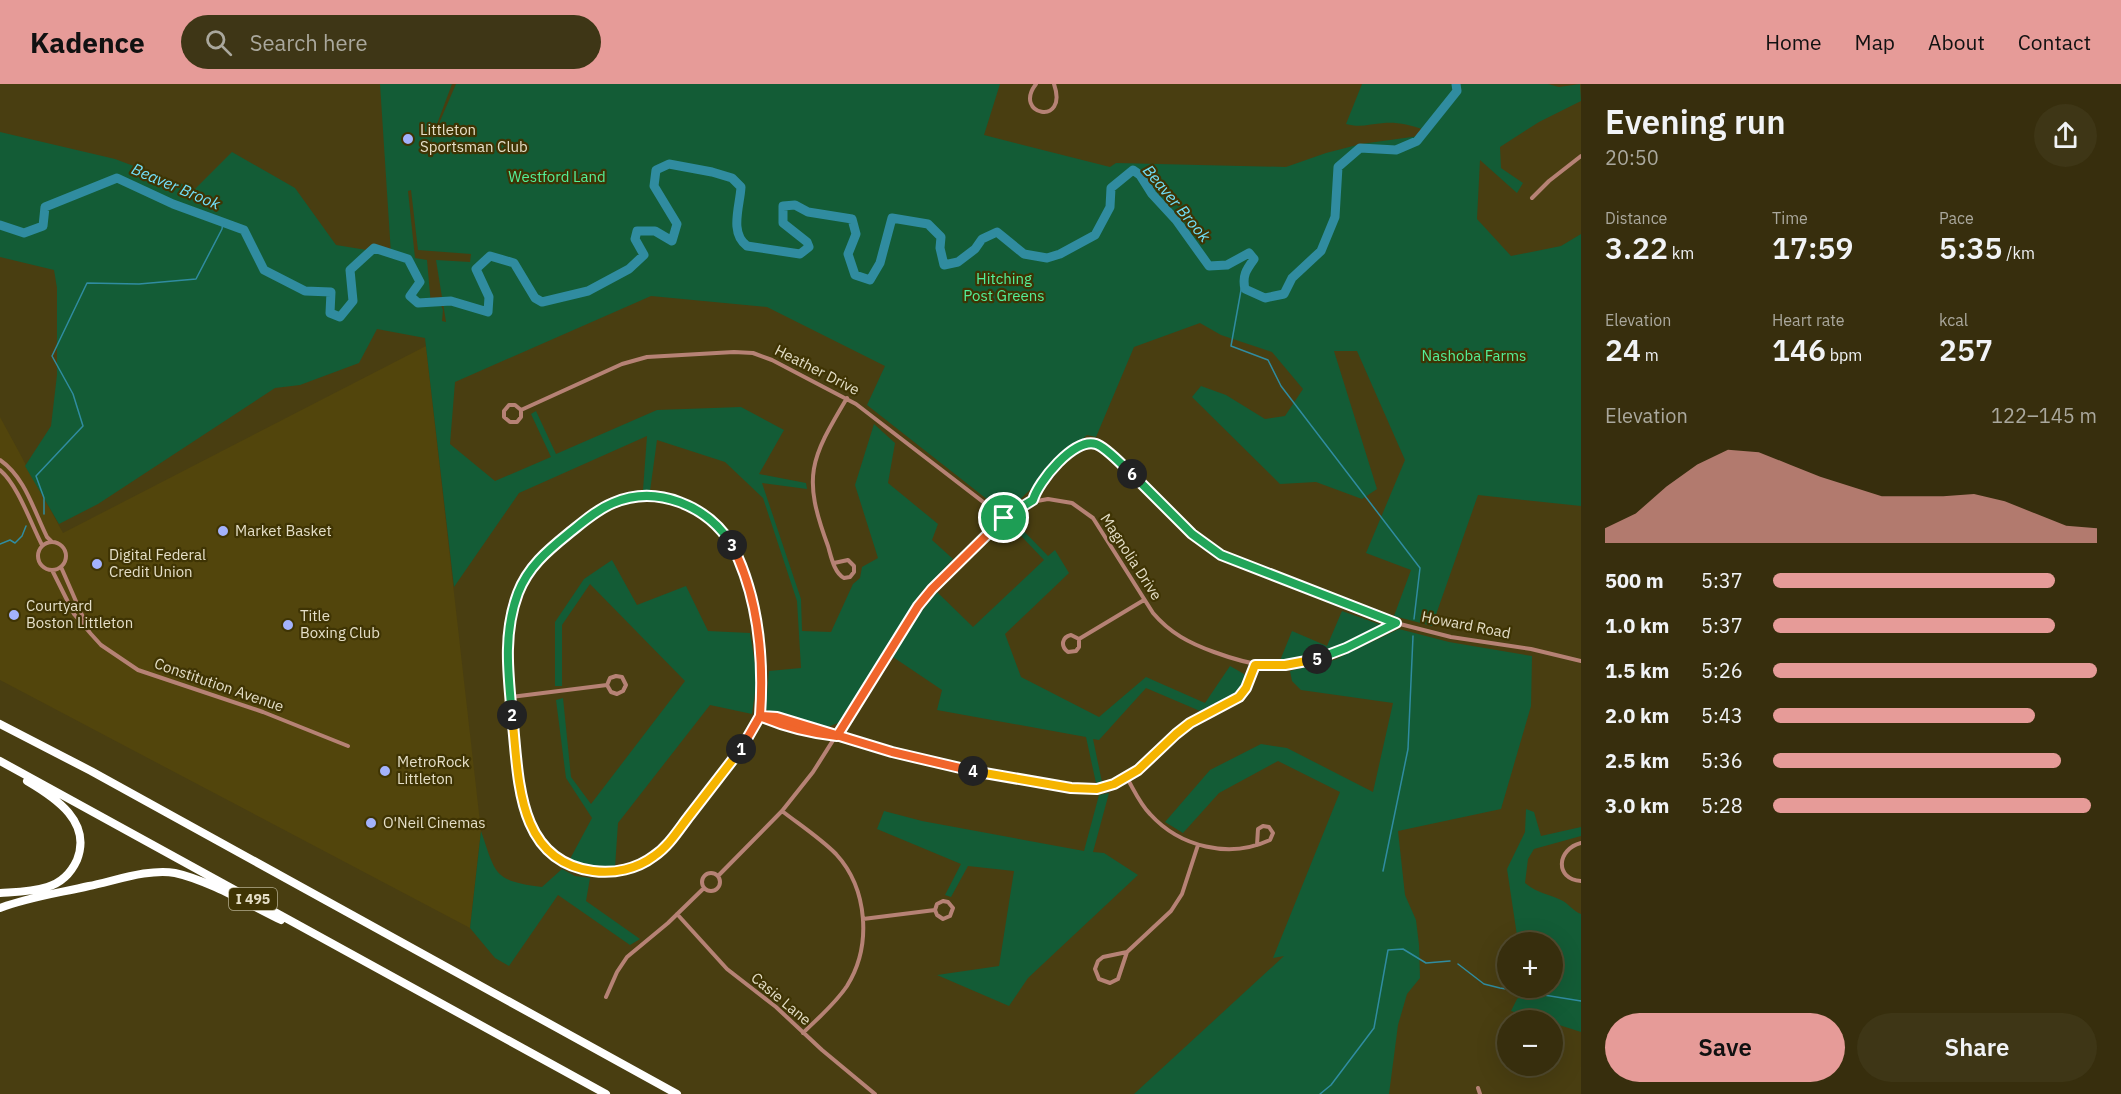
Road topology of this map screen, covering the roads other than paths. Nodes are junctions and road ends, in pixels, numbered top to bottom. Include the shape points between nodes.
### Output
1 (1036, 84) edge
2 (1054, 84) edge
3 (1581, 156) edge
4 (1532, 198) dead end
5 (848, 398) junction
6 (521, 410) junction
7 (0, 460) edge
8 (0, 470) edge
9 (1033, 500) junction
10 (1004, 518) junction
11 (52, 542) junction
12 (42, 545) junction
13 (834, 563) junction
14 (61, 567) junction
15 (52, 570) junction
16 (1144, 600) junction
17 (81, 611) junction
18 (74, 614) junction
19 (1396, 623) junction
20 (91, 634) junction
21 (1079, 639) junction
22 (1581, 661) edge
23 (1255, 665) junction
24 (608, 686) junction
25 (510, 697) junction
26 (760, 716) junction
27 (0, 724) edge
28 (837, 736) junction
29 (348, 746) dead end
30 (0, 763) edge
31 (1127, 778) junction
32 (782, 811) junction
33 (1581, 843) edge
34 (1198, 844) junction
35 (1257, 845) junction
36 (718, 876) junction
37 (1581, 881) edge
38 (704, 888) junction
39 (0, 894) edge
40 (20, 900) junction
41 (0, 904) edge
42 (0, 908) edge
43 (935, 910) junction
44 (677, 914) junction
45 (863, 919) junction
46 (1127, 952) junction
47 (353, 955) junction
48 (606, 998) dead end
49 (803, 1033) junction
50 (1478, 1088) dead end
51 (606, 1094) edge
52 (677, 1094) edge
53 (875, 1094) edge
54 (1480, 1094) edge

1 - 2 street via 1029,101 1042,112 1057,103
3 - 4 street
5 - 6 street, Heather Drive via 763,356 734,352 658,355 634,360
5 - 10 street, Heather Drive
5 - 13 street via 824,438 813,472 815,508
6 - 6 street, Heather Drive via 516,422 508,422 504,417 509,405
7 - 11 street, Constitution Avenue via 25,488
8 - 12 street, Constitution Avenue
9 - 10 street
9 - 16 street, Magnolia Drive via 1064,500 1086,512
9 - 19 street, Howard Road via 1041,481 1062,460 1083,445 1095,444 1215,552
10 - 28 street via 918,606
11 - 12 street
11 - 14 street, Constitution Avenue via 66,552
12 - 15 street, Constitution Avenue via 38,561
13 - 13 street via 848,560 854,572 850,577 841,577
14 - 15 street
14 - 17 street, Constitution Avenue
15 - 18 street, Constitution Avenue
16 - 21 street
16 - 23 street, Magnolia Drive via 1161,623 1180,637
17 - 18 street
17 - 20 street, Constitution Avenue
18 - 20 street, Constitution Avenue
19 - 22 street, Howard Road
19 - 23 street, Magnolia Drive via 1319,658 1285,665
20 - 29 street, Constitution Avenue via 138,670 263,712
21 - 21 street via 1074,635 1066,637 1064,648 1076,651
23 - 31 street via 1239,697 1182,729
24 - 24 street via 610,678 616,676 622,677 626,685 617,694 610,692
24 - 25 street
25 - 26 street via 528,822 557,857 600,872 634,867 663,849 743,747
25 - 26 street via 509,628 518,593 532,566 600,510 630,497 653,496 703,514 723,532 738,557 757,623 762,672
26 - 28 street
27 - 52 highway, I 495
28 - 31 street via 945,765 1071,788 1100,788
28 - 32 street
30 - 39 highway via 61,804 76,822 81,837 75,864 61,880 44,888
30 - 47 highway, I 495
31 - 34 street via 1146,809 1161,824 1178,837
32 - 36 street
32 - 45 street via 844,864 855,885
33 - 37 street via 1568,848 1562,862 1567,875
34 - 35 street via 1231,850
34 - 46 street via 1177,904
35 - 35 street via 1272,838 1269,827 1258,829
36 - 38 street via 718,888
36 - 38 street via 705,875
38 - 44 street
40 - 41 highway
40 - 42 highway
40 - 47 highway via 172,872 211,886
43 - 43 street via 943,900 953,908 946,918 939,917
43 - 45 street
44 - 48 street via 627,957
44 - 49 street, Casie Lane via 720,962
45 - 49 street via 862,942 852,976 839,996
46 - 46 street via 1098,961 1095,969 1099,979 1107,983 1118,979
47 - 51 highway, I 495
49 - 53 street, Casie Lane
50 - 54 street

